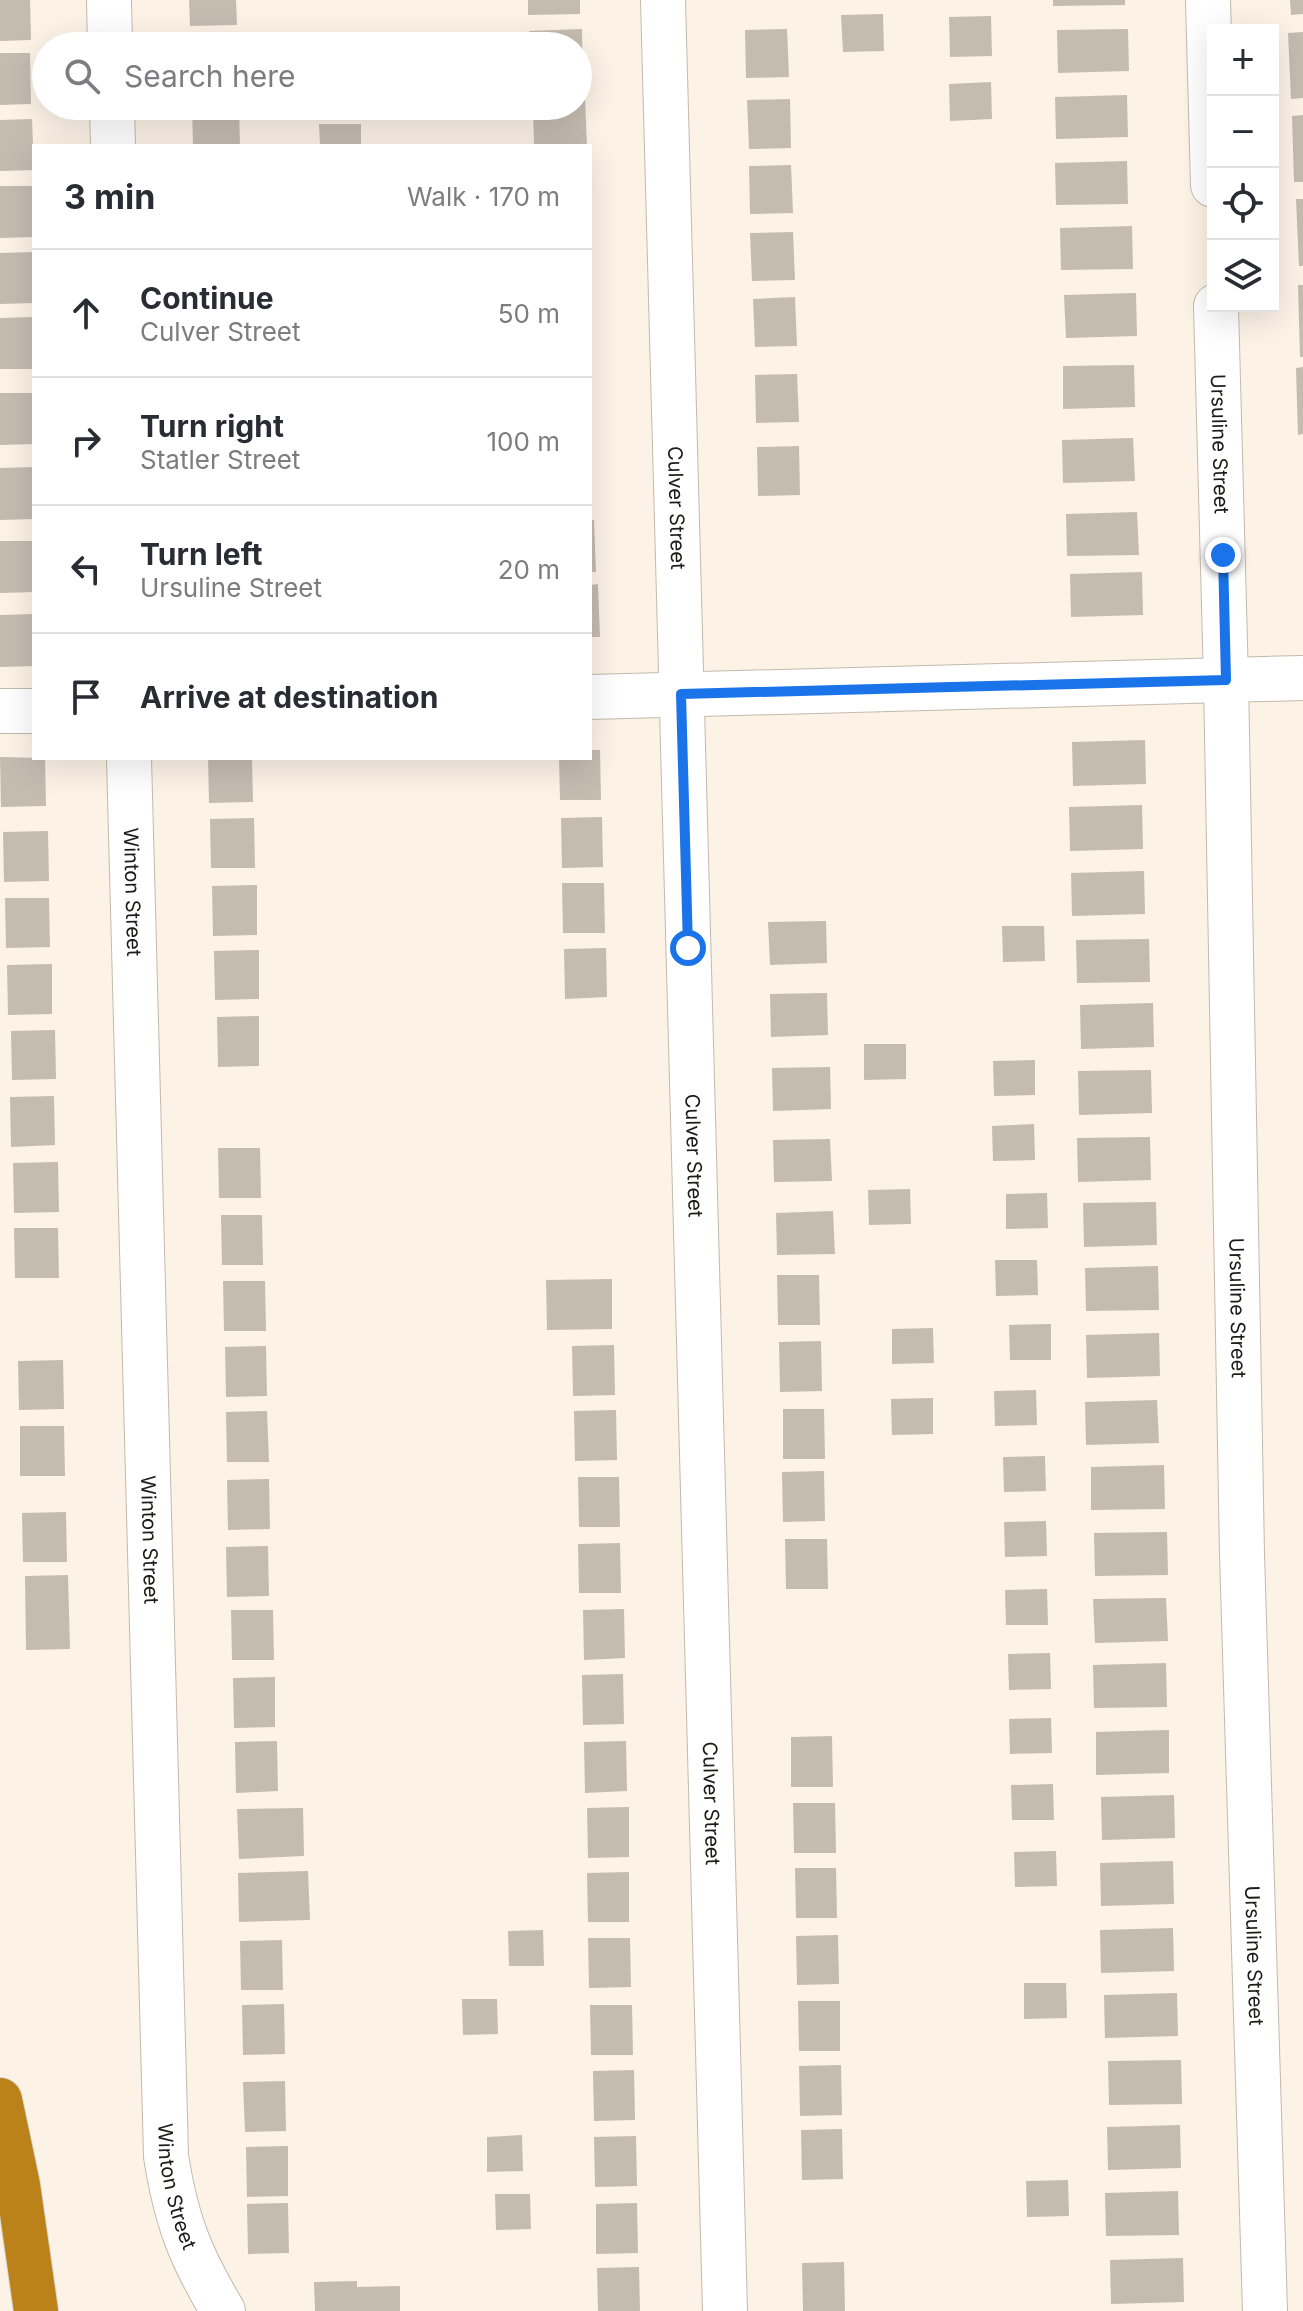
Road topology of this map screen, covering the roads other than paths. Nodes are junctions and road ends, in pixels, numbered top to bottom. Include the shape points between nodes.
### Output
1 (109, 0) edge
2 (663, 0) edge
3 (1208, 0) edge
4 (110, 32) edge
5 (112, 120) edge
6 (113, 144) edge
7 (1213, 168) edge
8 (1216, 312) edge
9 (1303, 678) edge
10 (1226, 680) junction
11 (681, 694) junction
12 (592, 697) edge
13 (0, 711) edge
14 (32, 711) edge
15 (129, 760) edge
16 (0, 2100) edge
17 (0, 2307) edge
18 (7, 2311) edge
19 (36, 2311) edge
20 (223, 2311) edge
21 (725, 2311) edge
22 (1265, 2311) edge

1 - 4 street
2 - 11 street, Culver Street
3 - 7 street
5 - 6 street
8 - 10 street, Ursuline Street
9 - 10 street
10 - 11 street
10 - 22 street, Ursuline Street via 1241,1539
11 - 12 street
11 - 21 street, Culver Street
13 - 14 street
15 - 20 street, Winton Street via 166,2156 181,2229
16 - 19 highway
17 - 18 highway

